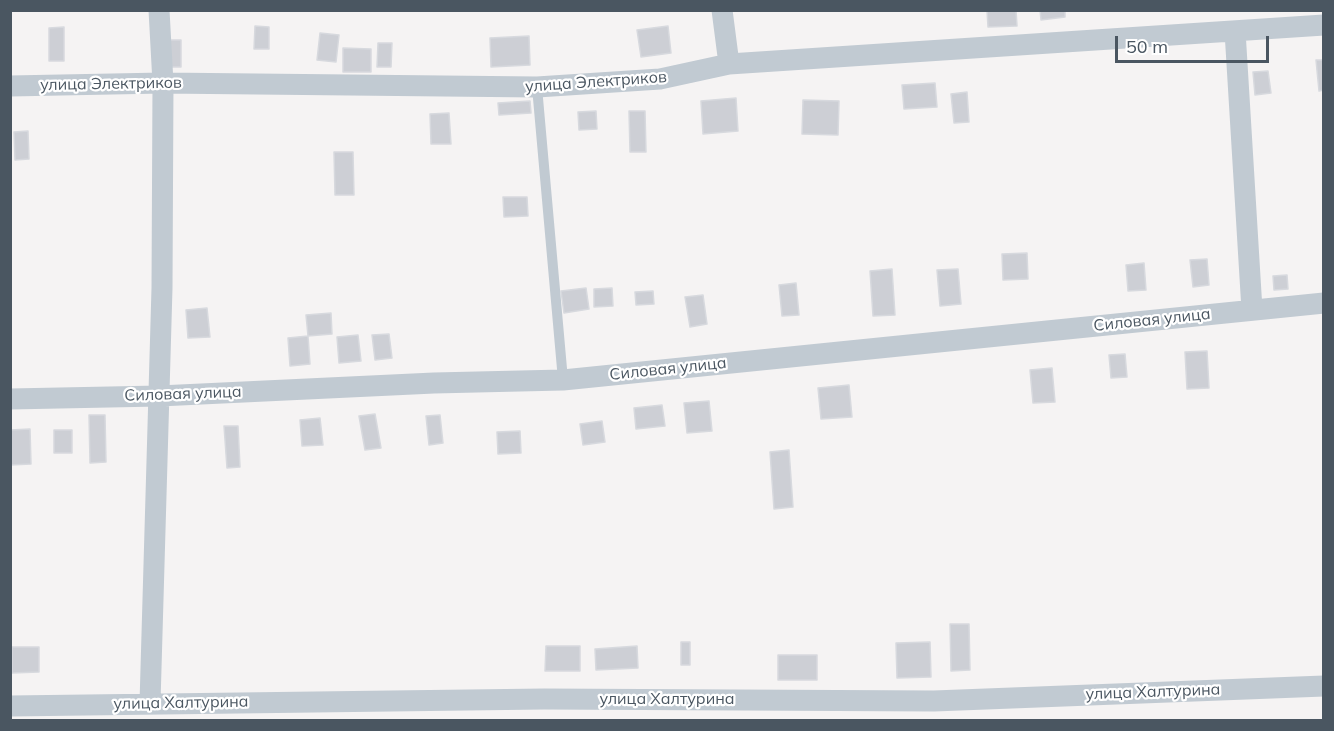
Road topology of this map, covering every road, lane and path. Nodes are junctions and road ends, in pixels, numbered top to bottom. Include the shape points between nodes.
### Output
1 (159, 10) edge
2 (722, 10) edge
3 (1323, 25) edge
4 (1235, 31) junction
5 (729, 64) junction
6 (163, 83) junction
7 (10, 86) edge
8 (537, 87) junction
9 (1323, 303) edge
10 (1252, 310) junction
11 (563, 380) junction
12 (159, 396) junction
13 (10, 399) edge
14 (1323, 686) edge
15 (150, 703) junction
16 (10, 706) edge

1 - 6 street
2 - 5 street
3 - 4 street, улица Электриков
4 - 5 street, улица Электриков
4 - 10 street
5 - 8 street, улица Электриков via 660,80
6 - 7 street, улица Электриков
6 - 8 street, улица Электриков
6 - 12 street
8 - 11 lane
9 - 10 street, Силовая улица
10 - 11 street, Силовая улица
11 - 12 street, Силовая улица
12 - 13 street, Силовая улица
12 - 15 street
14 - 15 street, улица Халтурина via 934,701
15 - 16 street, улица Халтурина

